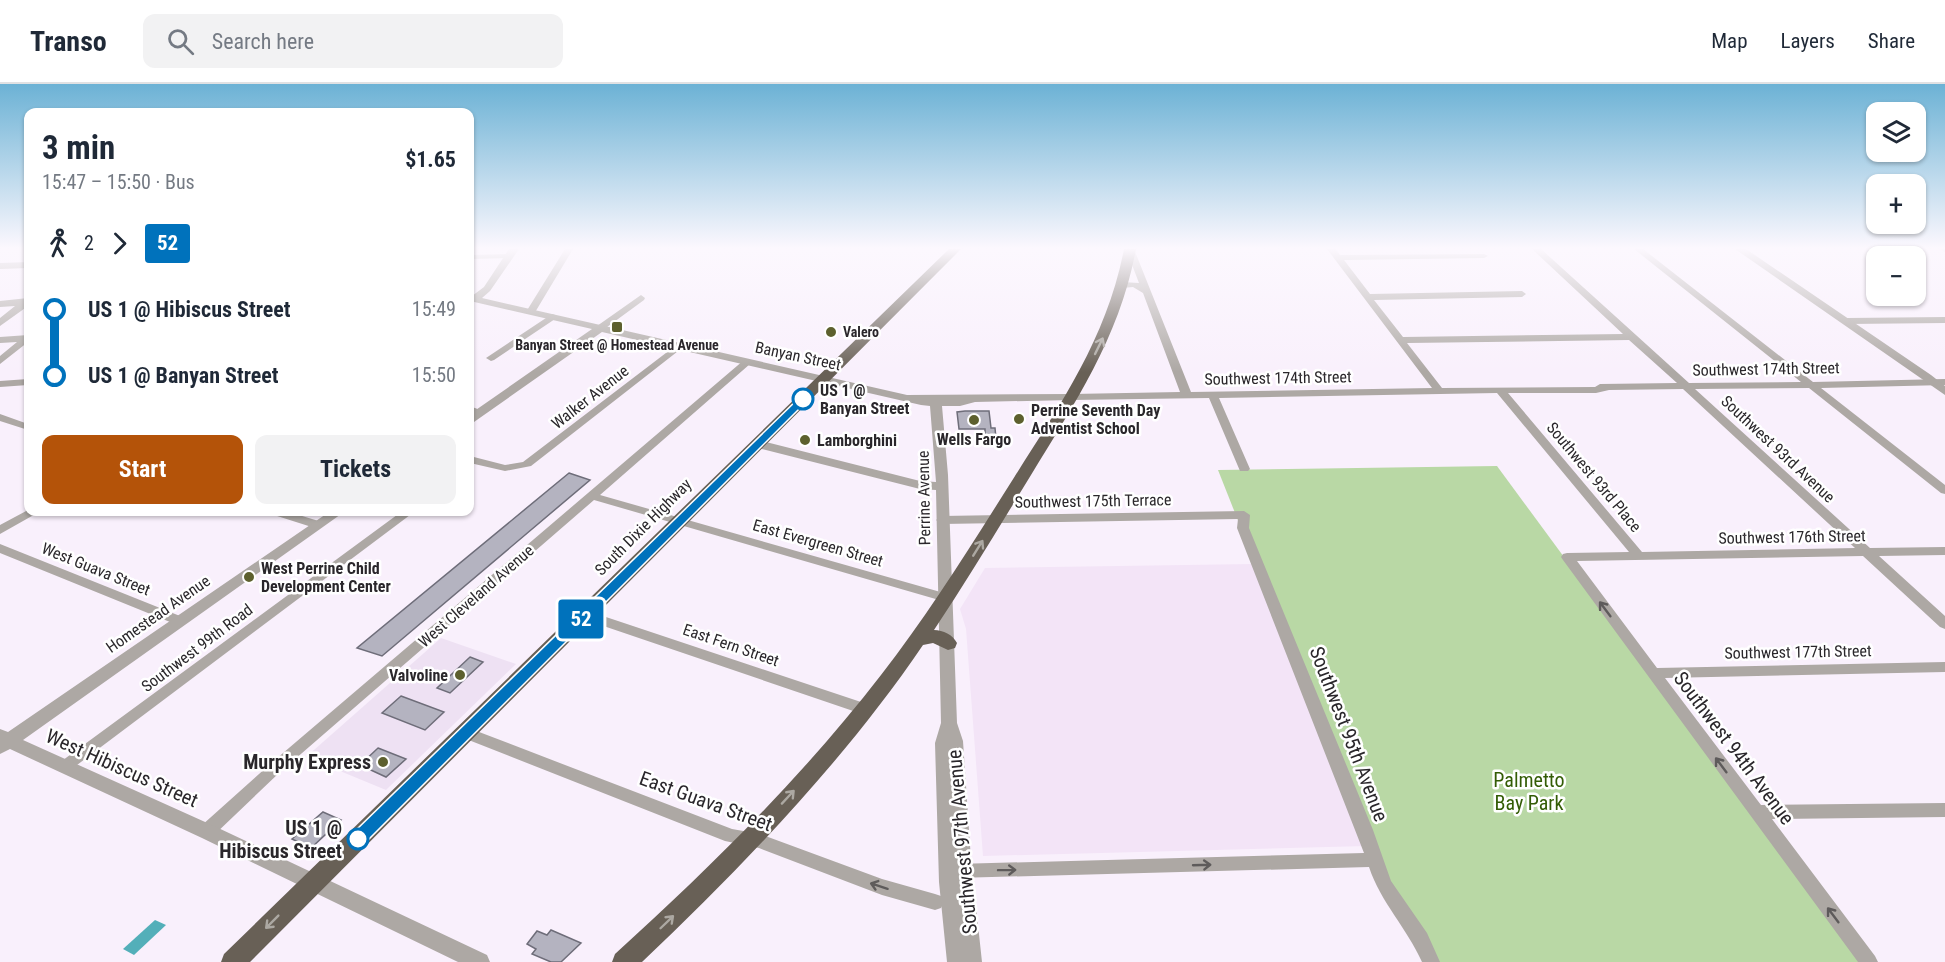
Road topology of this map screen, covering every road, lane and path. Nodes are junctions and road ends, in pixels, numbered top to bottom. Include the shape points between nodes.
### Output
1 (544, 290) edge
2 (914, 290) edge
3 (1120, 290) edge
4 (1362, 290) edge
5 (1581, 290) edge
6 (1691, 290) edge
7 (1801, 290) edge
8 (1146, 291) edge
9 (1522, 294) dead end
10 (1367, 297) junction
11 (474, 298) edge
12 (641, 298) dead end
13 (24, 303) edge
14 (0, 304) edge
15 (24, 306) edge
16 (531, 312) junction
17 (552, 317) junction
18 (1945, 320) edge
19 (1847, 321) junction
20 (0, 322) edge
21 (600, 328) junction
22 (1632, 337) junction
23 (24, 338) edge
24 (0, 340) edge
25 (1400, 340) junction
26 (24, 341) edge
27 (680, 346) junction
28 (490, 358) dead end
29 (0, 361) edge
30 (747, 362) junction
31 (824, 379) junction
32 (24, 382) edge
33 (1939, 382) edge
34 (0, 384) edge
35 (1811, 384) junction
36 (1687, 387) junction
37 (1500, 390) junction
38 (1439, 391) junction
39 (1945, 392) edge
40 (1213, 395) junction
41 (1187, 396) junction
42 (1072, 397) junction
43 (975, 399) joint
44 (936, 400) junction
45 (475, 410) edge
46 (0, 417) edge
47 (24, 426) edge
48 (758, 444) junction
49 (474, 462) edge
50 (1244, 469) dead end
51 (942, 486) junction
52 (1945, 490) edge
53 (591, 496) junction
54 (1244, 515) joint
55 (26, 516) edge
56 (290, 516) edge
57 (332, 516) edge
58 (403, 516) edge
59 (996, 519) junction
60 (942, 520) junction
61 (681, 521) junction
62 (318, 525) junction
63 (0, 530) edge
64 (0, 548) edge
65 (1945, 551) edge
66 (1866, 552) junction
67 (1639, 556) junction
68 (1567, 557) joint
69 (946, 598) junction
70 (585, 615) junction
71 (180, 621) junction
72 (1945, 624) edge
73 (918, 639) junction
74 (948, 643) junction
75 (1945, 667) edge
76 (1652, 673) junction
77 (865, 709) junction
78 (466, 733) junction
79 (3, 742) edge
80 (64, 767) junction
81 (1945, 810) edge
82 (1756, 812) junction
83 (207, 831) junction
84 (747, 839) junction
85 (1375, 860) junction
86 (956, 871) junction
87 (312, 883) junction
88 (935, 902) dead end
89 (233, 962) edge
90 (480, 962) edge
91 (624, 962) edge
92 (957, 962) edge
93 (972, 962) edge
94 (1431, 962) edge
95 (1869, 962) edge

1 - 16 street
2 - 31 highway, South Dixie Highway
42 -> 3 highway via 1104,336
4 - 10 street
5 - 22 street, Southwest 93rd Avenue
6 - 35 street
7 - 19 street
8 - 41 street
9 - 10 street
10 - 25 street
11 - 16 street, Banyan Street
12 - 21 street
13 - 14 street
15 - 20 street
16 - 17 street, Banyan Street
17 - 21 street, Banyan Street
17 - 28 street
18 - 19 street
19 - 33 street
21 - 27 street, Banyan Street
21 - 45 street
22 - 25 street
22 - 36 street, Southwest 93rd Avenue
23 - 24 street
25 - 38 street
26 - 29 street
27 - 30 street, Banyan Street
27 - 49 street, Walker Avenue via 535,459 517,468
30 - 31 street, Banyan Street
30 - 53 street, West Cleveland Avenue
31 - 44 street, Banyan Street via 921,402
31 - 48 highway, South Dixie Highway
32 - 34 street
33 - 35 street, Southwest 174th Street
33 - 39 street
35 - 36 street, Southwest 174th Street
35 - 52 street
36 - 37 street, Southwest 174th Street
36 - 66 street, Southwest 93rd Avenue
37 - 38 street, Southwest 174th Street
37 - 67 street, Southwest 93rd Place
38 - 40 street, Southwest 174th Street
40 - 41 street, Southwest 174th Street
40 - 50 street
41 - 42 street, Southwest 174th Street
42 - 43 street, Southwest 174th Street
42 - 59 highway
43 - 44 street, Banyan Street via 960,403
44 - 51 street, Perrine Avenue
46 - 47 street
48 - 51 street via 920,485
48 - 61 highway, South Dixie Highway
51 - 60 street, Perrine Avenue
53 - 61 street, East Evergreen Street
53 - 83 street, West Cleveland Avenue
54 - 59 street, Southwest 175th Terrace
54 - 85 street, Southwest 95th Avenue via 1243,528
55 - 63 street
56 - 62 street
57 - 62 street, Homestead Avenue
58 - 80 street, Southwest 99th Road
59 - 60 street, Southwest 175th Terrace
69 -> 59 highway
60 - 69 street, Perrine Avenue
61 - 69 street, East Evergreen Street
61 - 70 highway, South Dixie Highway
62 - 71 street, Homestead Avenue
64 - 71 street, West Guava Street
65 - 66 street, Southwest 176th Street
66 - 67 street, Southwest 176th Street
66 - 72 street, Southwest 93rd Avenue
67 - 68 street, Southwest 93rd Place
76 -> 68 street, Southwest 94th Avenue
69 - 73 highway
69 - 74 street, Southwest 97th Avenue
70 - 77 street, East Fern Street
70 - 78 highway, South Dixie Highway
71 - 79 street, Homestead Avenue
73 - 74 highway via 936,636
73 - 77 highway
74 - 86 street, Southwest 97th Avenue via 949,723 943,742
75 - 76 street, Southwest 177th Street
82 -> 76 street, Southwest 94th Avenue
84 -> 77 highway
78 - 84 street, East Guava Street
78 - 87 highway, South Dixie Highway
79 - 80 street, West Hibiscus Street
80 - 83 street, West Hibiscus Street
81 - 82 street
95 -> 82 street, Southwest 94th Avenue
83 - 87 street, West Hibiscus Street
88 -> 84 street, East Guava Street
91 -> 84 highway
86 -> 85 street
85 - 94 street, Southwest 95th Avenue via 1387,892 1421,939
86 - 92 street, Southwest 97th Avenue
86 - 93 street, Southwest 97th Avenue
87 -> 89 highway, South Dixie Highway
87 - 90 street, West Hibiscus Street

